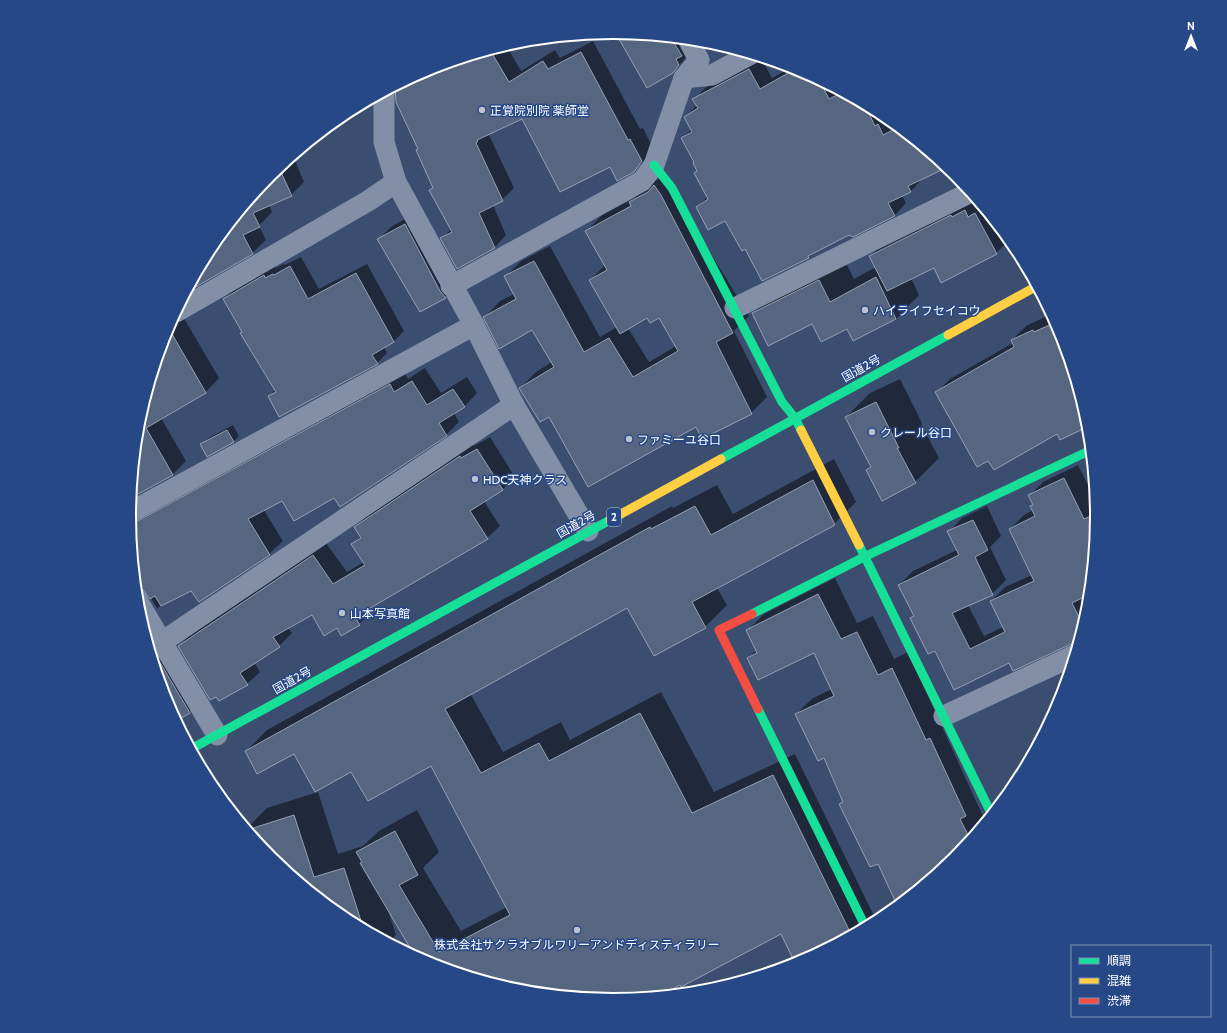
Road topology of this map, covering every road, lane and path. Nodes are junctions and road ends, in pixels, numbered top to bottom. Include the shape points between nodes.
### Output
1 (691, 45) edge
2 (744, 57) edge
3 (684, 78) junction
4 (384, 98) edge
5 (654, 165) junction
6 (396, 182) junction
7 (966, 195) edge
8 (451, 286) junction
9 (1033, 288) edge
10 (184, 307) edge
11 (735, 308) junction
12 (474, 325) junction
13 (514, 405) junction
14 (795, 418) junction
15 (1087, 452) edge
16 (136, 509) edge
17 (588, 531) junction
18 (866, 556) junction
19 (150, 629) edge
20 (157, 647) edge
21 (1070, 657) edge
22 (944, 716) junction
23 (217, 734) junction
24 (195, 747) edge
25 (990, 810) edge
26 (864, 923) edge

1 - 3 street via 699,60
2 - 3 street via 712,75
3 - 5 street
4 - 6 street via 384,142
5 - 8 street via 642,181
5 - 11 main road via 672,188
6 - 8 street
6 - 10 street via 368,202
7 - 11 street
8 - 12 street
9 - 14 main road, 国道2号 / 2
11 - 14 main road via 782,402
12 - 13 street
12 - 16 street
13 - 17 street
13 - 20 street
14 - 17 main road, 国道2号 / 2
14 - 18 main road
15 - 18 main road
17 - 23 main road, 国道2号 / 2
18 - 22 main road
18 - 26 main road via 719,630
19 - 20 street
20 - 23 street
21 - 22 street
22 - 25 main road
23 - 24 main road, 国道2号 / 2

